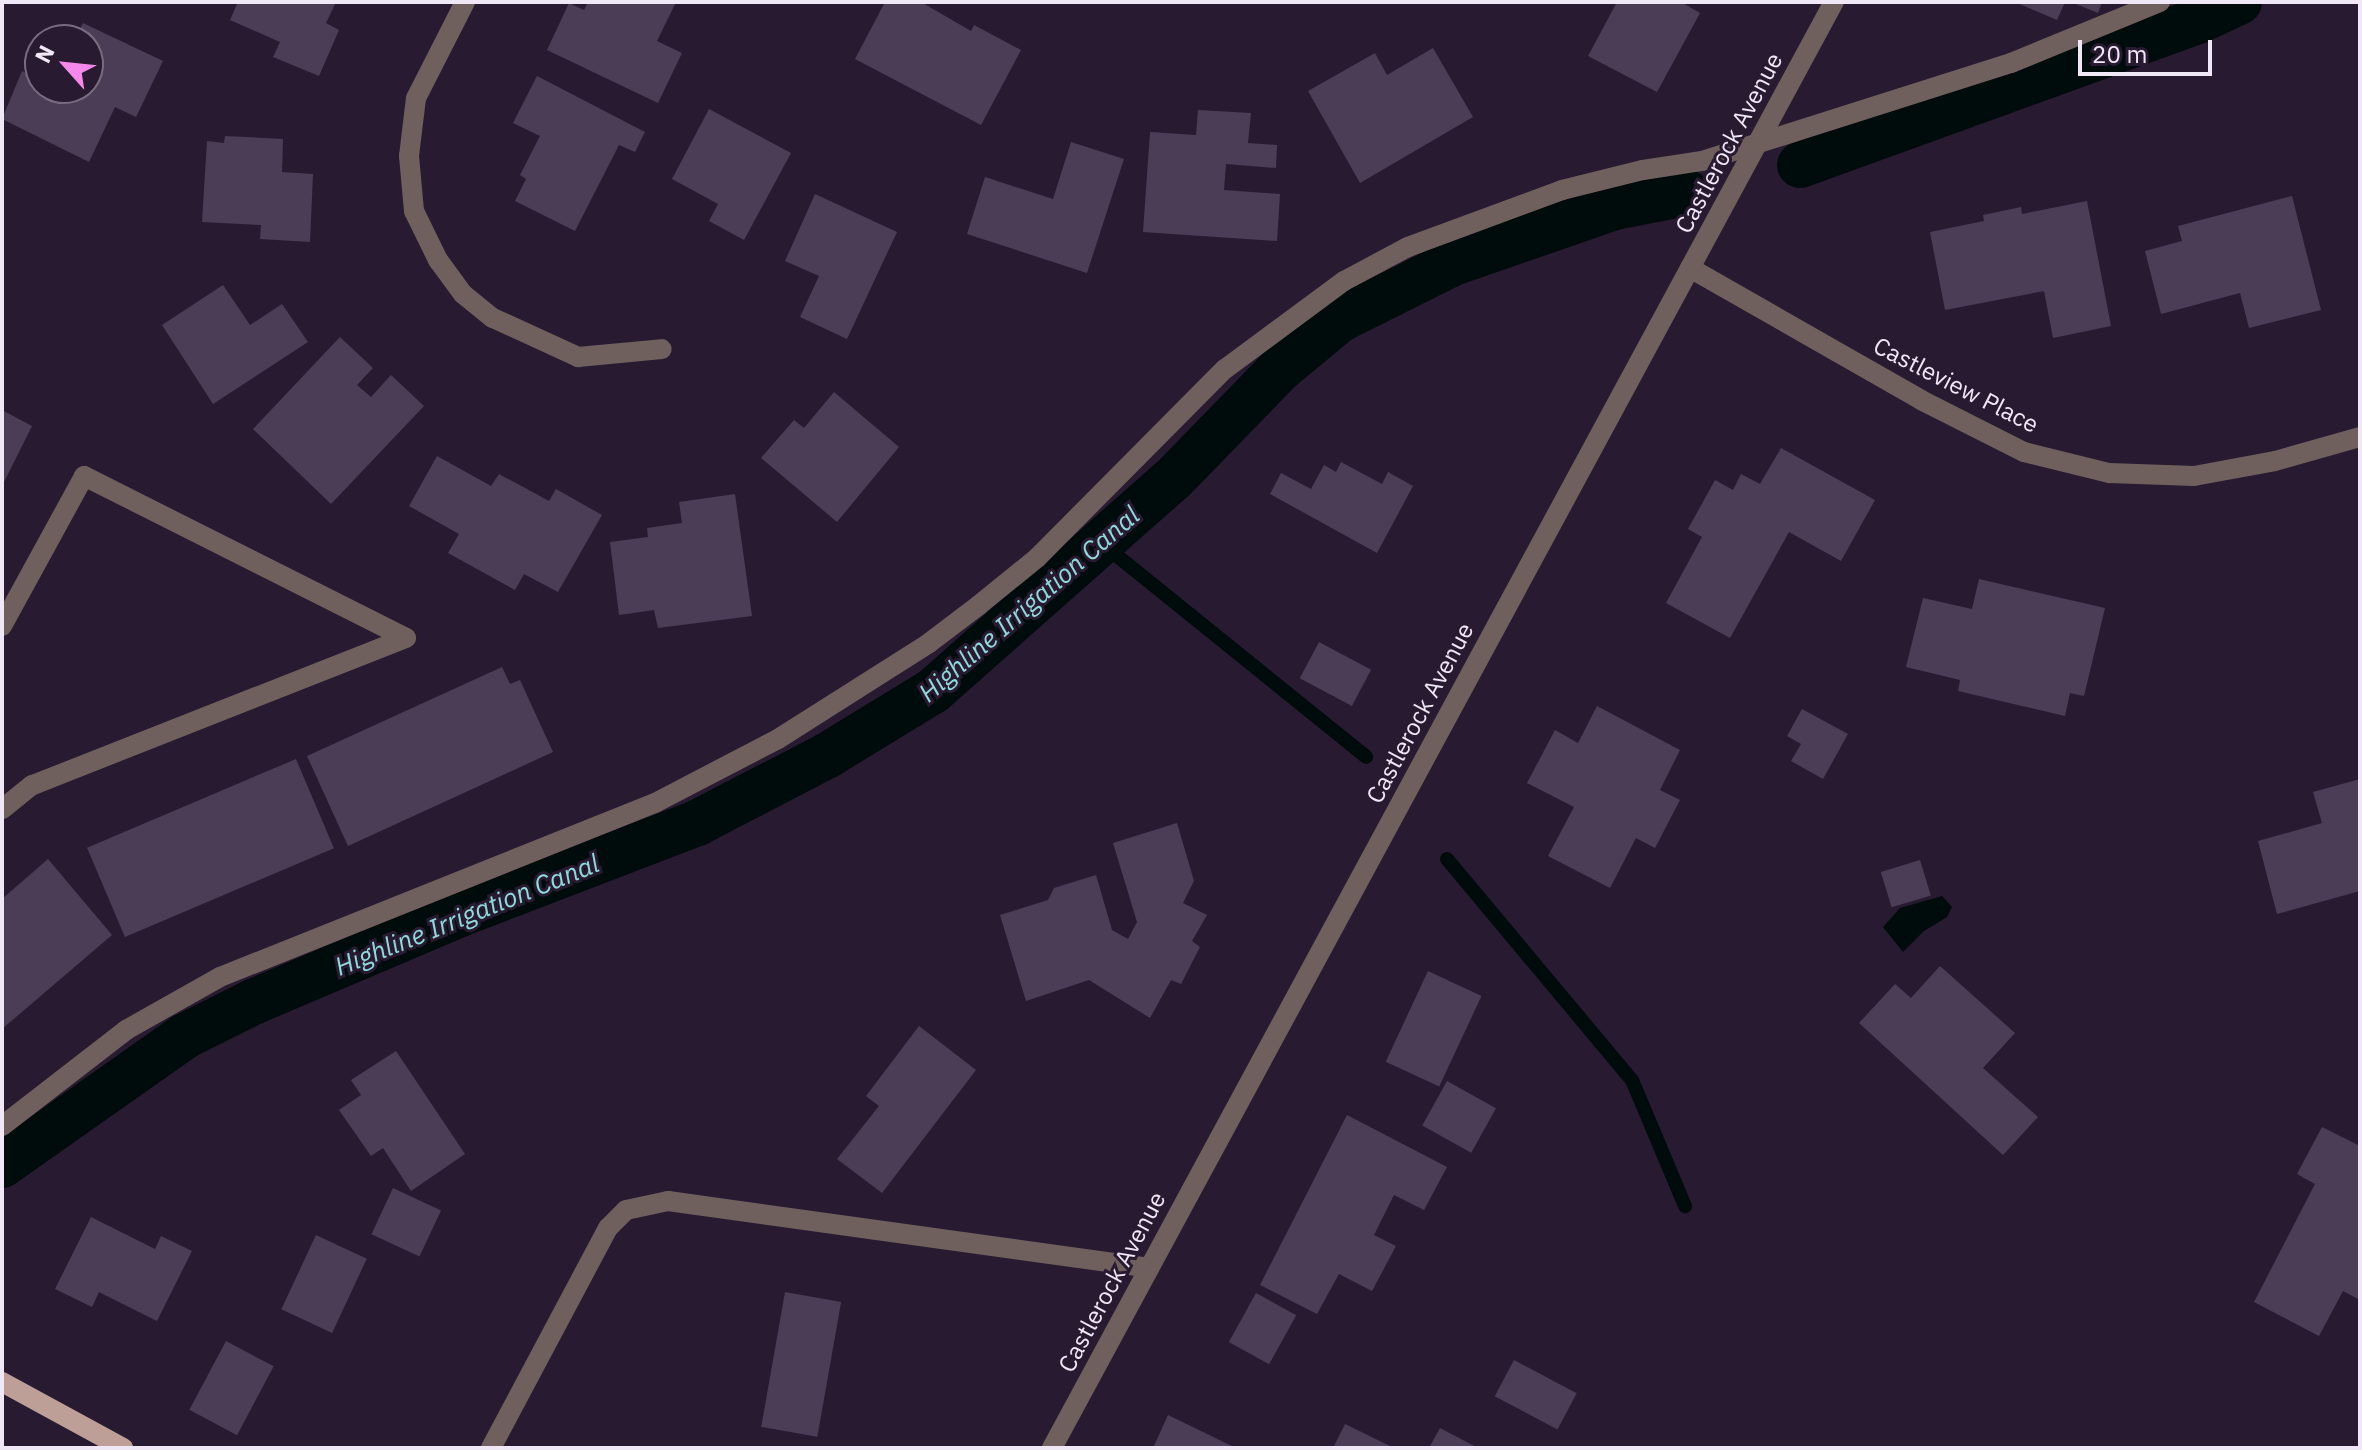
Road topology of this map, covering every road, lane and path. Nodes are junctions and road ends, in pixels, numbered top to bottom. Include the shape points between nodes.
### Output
1 (465, 2) edge
2 (1834, 2) edge
3 (2160, 2) edge
4 (1759, 141) junction
5 (1690, 268) junction
6 (662, 349) dead end
7 (2360, 437) edge
8 (2, 626) edge
9 (2, 809) edge
10 (2, 1126) edge
11 (1149, 1268) junction
12 (2, 1382) edge
13 (123, 1448) edge
14 (491, 1448) edge
15 (1052, 1448) edge

1 - 6 street via 416,98 409,156 414,211 438,260 463,294 493,318 578,357
2 - 4 street, Castlerock Avenue
3 - 4 street via 2011,63
4 - 5 street, Castlerock Avenue
4 - 10 street via 1702,161 1562,190 1408,247 1344,281 1225,369 1048,548 979,605 778,739 655,803 220,977 126,1030
5 - 7 street, Castleview Place via 1921,400 2024,452 2109,473 2194,476
5 - 11 street, Castlerock Avenue
8 - 9 street via 84,476 406,638 32,785
11 - 14 street via 668,1201 626,1210 608,1228
11 - 15 street, Castlerock Avenue
12 - 13 main road

